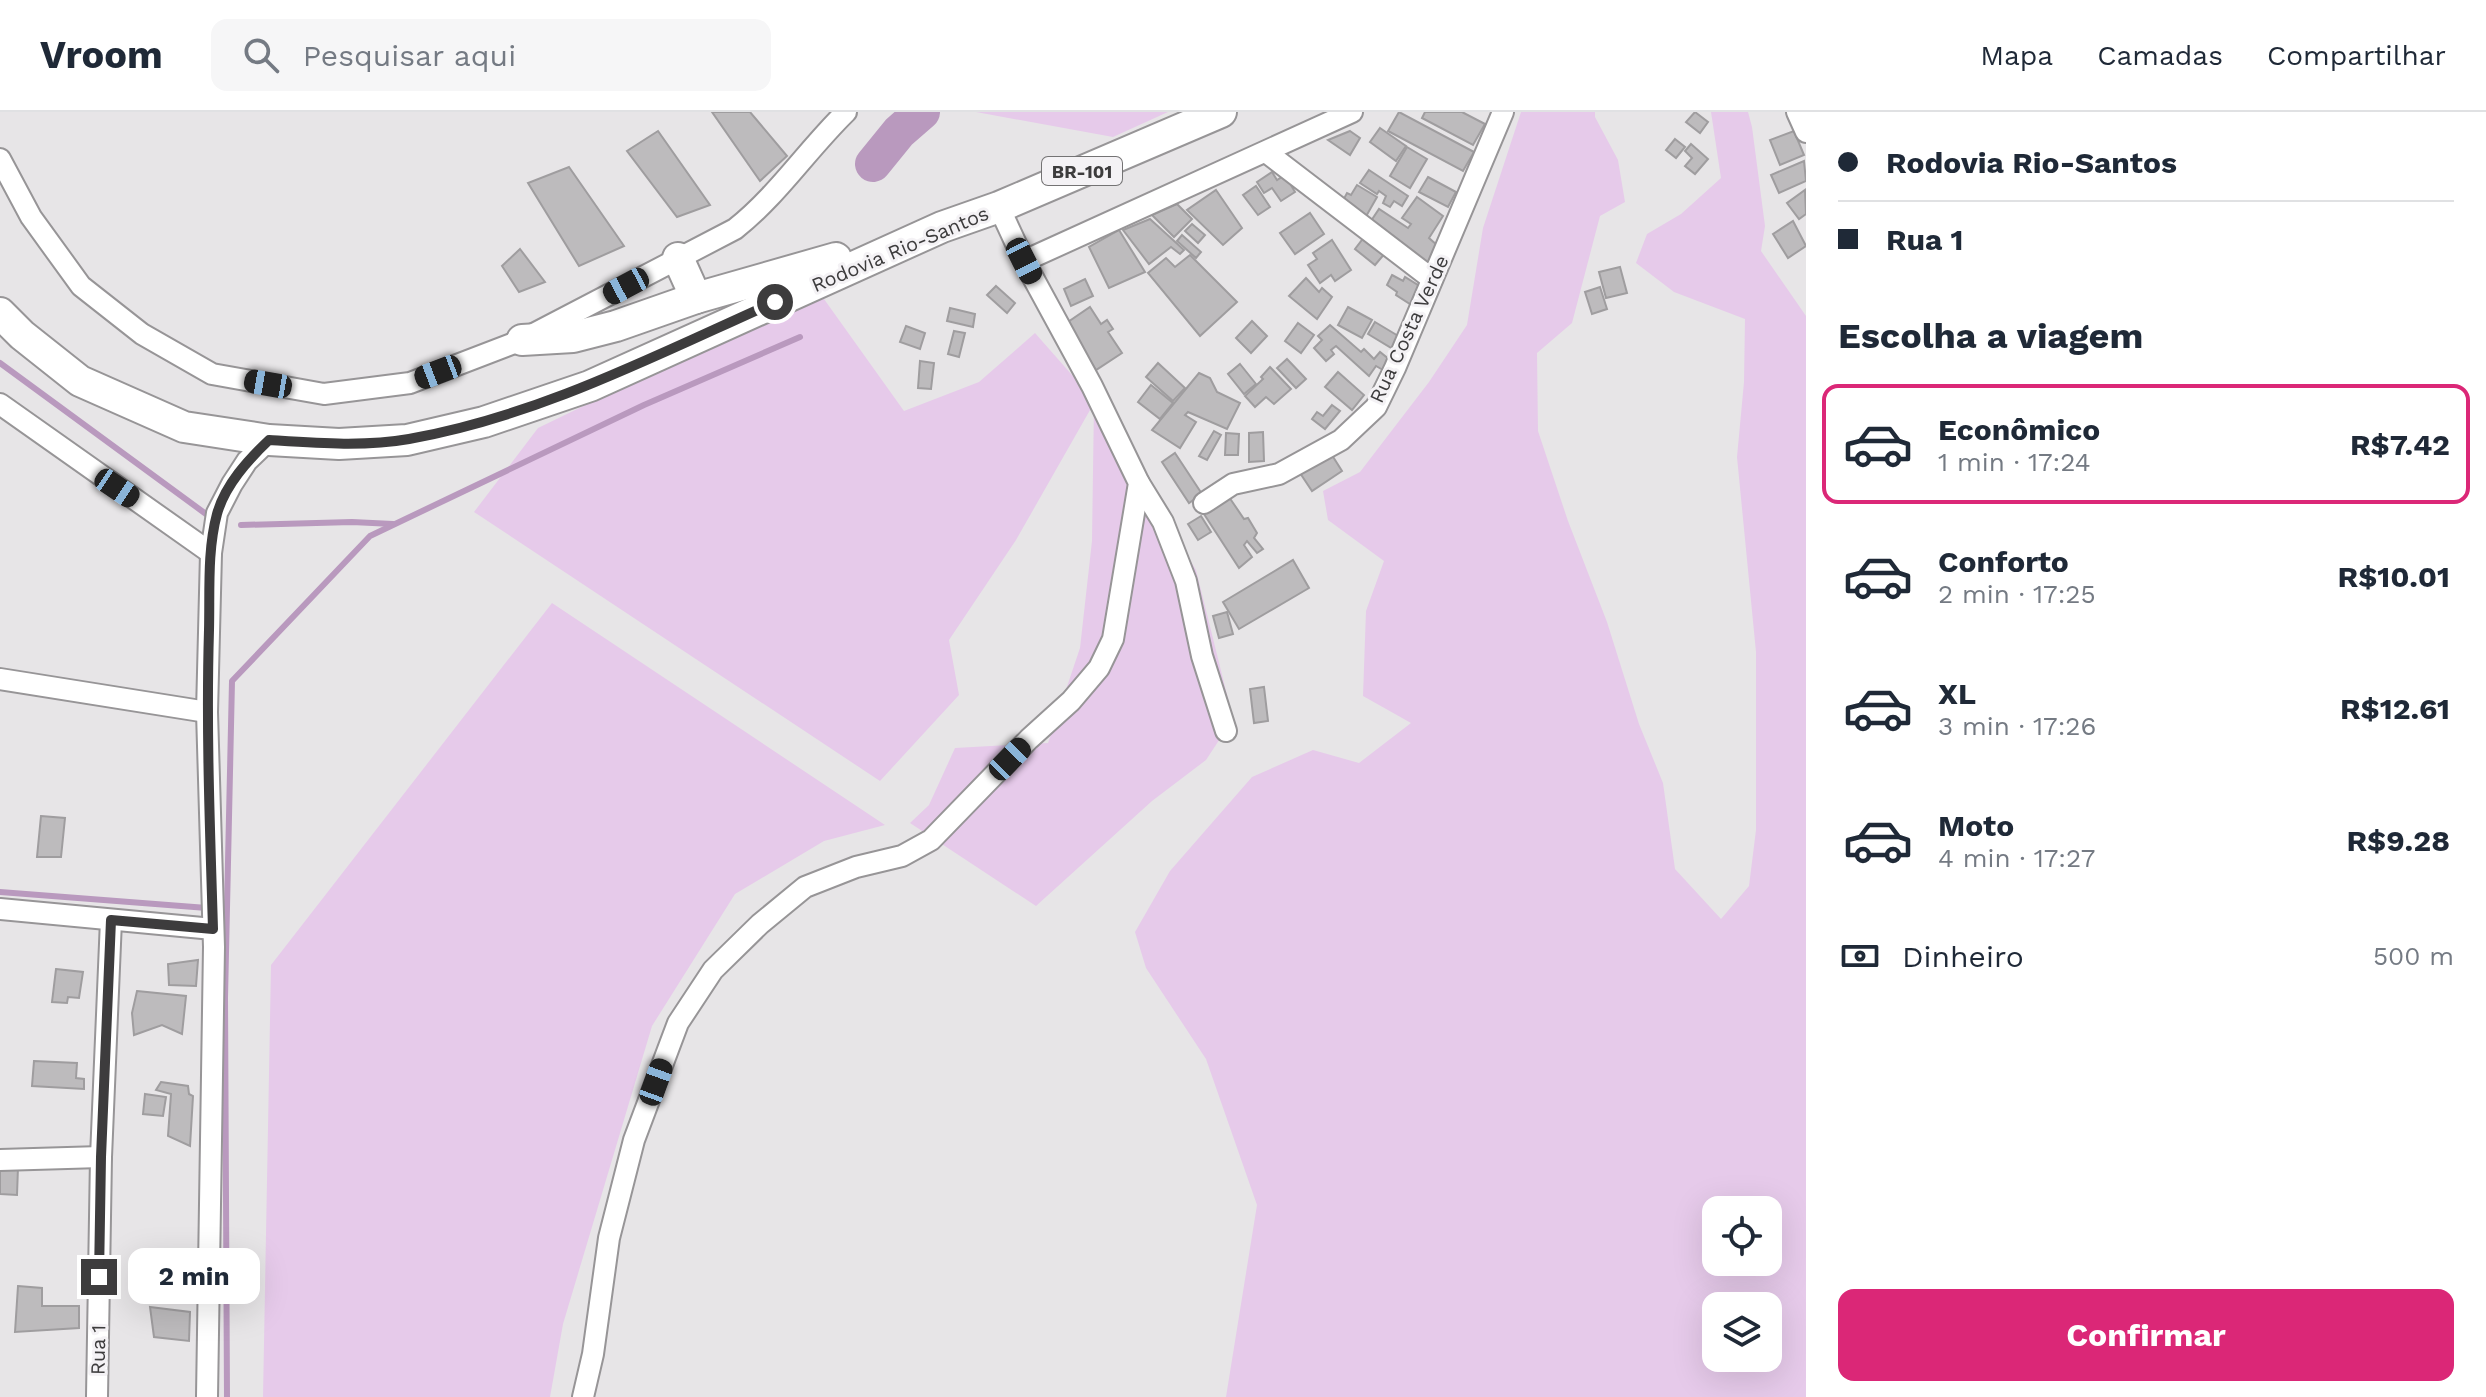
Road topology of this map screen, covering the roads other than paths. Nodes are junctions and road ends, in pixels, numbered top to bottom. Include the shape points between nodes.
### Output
1 (846, 112) edge
2 (1221, 112) edge
3 (1352, 112) edge
4 (1503, 112) edge
5 (1797, 112) edge
6 (1806, 132) edge
7 (1266, 152) junction
8 (0, 159) edge
9 (999, 207) junction
10 (942, 227) junction
11 (678, 258) junction
12 (1024, 261) junction
13 (1432, 279) junction
14 (696, 298) junction
15 (0, 313) edge
16 (522, 340) junction
17 (0, 404) edge
18 (269, 440) junction
19 (1139, 483) junction
20 (1204, 503) dead end
21 (211, 553) junction
22 (0, 679) edge
23 (207, 712) junction
24 (1226, 731) dead end
25 (0, 909) edge
26 (111, 920) junction
27 (213, 929) junction
28 (101, 1157) junction
29 (0, 1160) edge
30 (97, 1397) edge
31 (207, 1397) edge
32 (583, 1397) edge

1 - 11 street via 761,209 735,229
2 - 9 highway, Rodovia Rio-Santos / BR-101
3 - 7 street
4 - 13 street, Rua Costa Verde
5 - 6 street
7 - 12 street
7 - 13 street
8 - 16 street via 31,217 81,286 142,334 212,374 324,394 410,383
9 - 10 highway, Rodovia Rio-Santos / BR-101
9 - 12 street
10 - 14 highway
10 - 18 highway, Rodovia Rio-Santos / BR-101 via 590,386 484,422 407,440
11 - 14 highway
11 - 16 street
12 - 19 street
13 - 20 street, Rua Costa Verde via 1376,407 1341,440 1279,474 1233,484
14 - 16 highway via 573,337
15 - 18 highway, Rodovia Rio-Santos / BR-101 via 80,381 184,427
17 - 21 street
18 - 21 street via 247,461 217,513
19 - 24 street via 1163,522 1186,581
19 - 32 street via 1113,639 1099,668 931,840 902,856 805,887 713,970 678,1023 634,1140 609,1238
21 - 23 street
22 - 23 street
23 - 27 street
25 - 26 street
26 - 27 street
26 - 28 street, Rua 1
27 - 31 street
28 - 29 street
28 - 30 street, Rua 1

